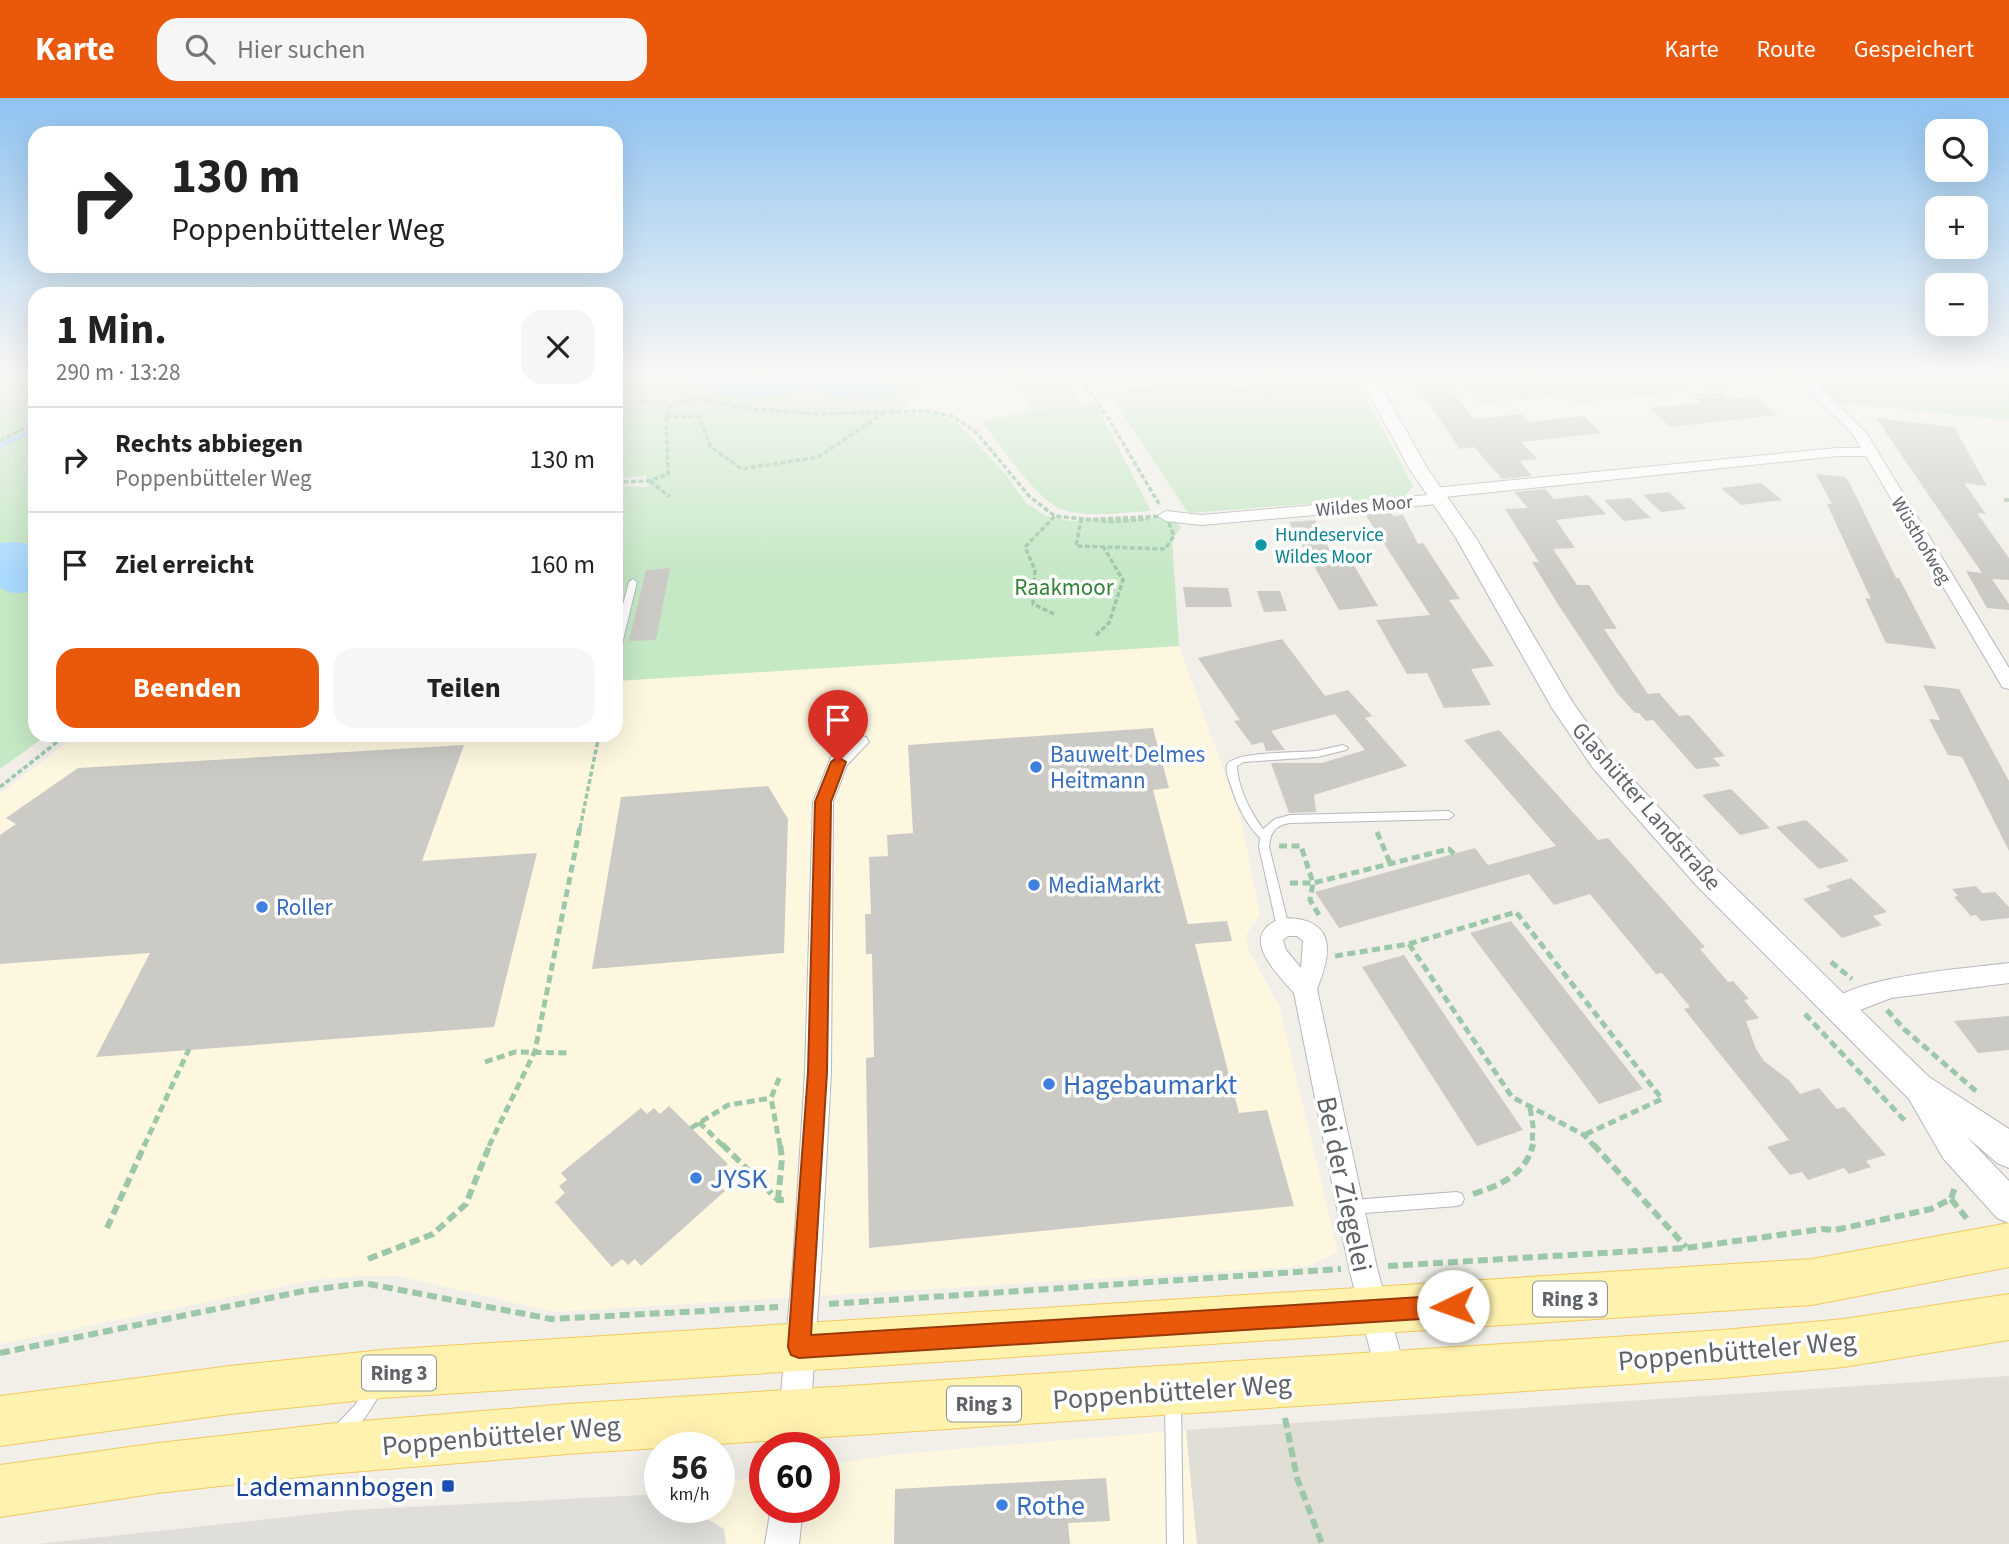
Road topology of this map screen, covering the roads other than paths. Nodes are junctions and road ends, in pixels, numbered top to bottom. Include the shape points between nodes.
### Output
1 (1404, 440) edge
2 (1863, 440) edge
3 (1869, 452) junction
4 (1436, 496) junction
5 (1166, 516) road end
6 (634, 582) dead end
7 (623, 622) edge
8 (2009, 683) edge
9 (859, 742) dead end
10 (1343, 748) dead end
11 (1449, 815) dead end
12 (1264, 841) junction
13 (1283, 927) junction
14 (2009, 974) edge
15 (1305, 989) junction
16 (1837, 1009) junction
17 (1919, 1087) junction
18 (2009, 1152) edge
19 (1457, 1199) road end
20 (2009, 1206) edge
21 (1350, 1207) junction
22 (2009, 1245) edge
23 (1368, 1289) junction
24 (2009, 1317) edge
25 (802, 1327) junction
26 (382, 1374) junction
27 (1392, 1377) junction
28 (1173, 1391) junction
29 (0, 1421) edge
30 (793, 1431) edge
31 (327, 1449) junction
32 (0, 1491) edge
33 (785, 1523) edge
34 (782, 1544) edge
35 (1175, 1544) edge

1 - 4 street, Glashütter Landstraße
2 - 3 street, Wüsthofweg
3 - 4 street, Wildes Moor
3 - 8 street, Wüsthofweg
4 - 5 street, Wildes Moor via 1201,520
4 - 16 street, Glashütter Landstraße via 1596,754 1706,877
6 - 7 lane
9 - 25 street via 838,762 823,802 818,1072
10 - 12 lane via 1232,764 1249,815
11 - 12 lane via 1285,820 1268,827
12 - 13 lane
13 - 15 street, Bei der Ziegelei via 1271,937 1272,946
13 - 15 street via 1302,928 1314,947
14 - 16 street via 1891,988
15 - 21 street, Bei der Ziegelei
16 - 17 street, Glashütter Landstraße
17 - 18 street, Glashütter Landstraße via 1990,1133
17 - 20 street, Glashütter Landstraße via 1955,1147
19 - 21 lane
21 - 23 street, Bei der Ziegelei
22 - 23 main road, Ring 3 via 1812,1282
23 - 25 main road, Ring 3
23 - 27 street, Bei der Ziegelei
24 - 27 main road, Poppenbütteler Weg / Ring 3 via 1844,1343
25 - 26 main road, Ring 3
25 - 30 street
26 - 29 main road, Ring 3
26 - 31 lane via 360,1410
27 - 28 main road, Poppenbütteler Weg / Ring 3
28 - 30 main road, Poppenbütteler Weg / Ring 3
28 - 35 lane
30 - 31 main road, Poppenbütteler Weg / Ring 3 via 703,1419
31 - 32 main road, Poppenbütteler Weg / Ring 3
33 - 34 street

